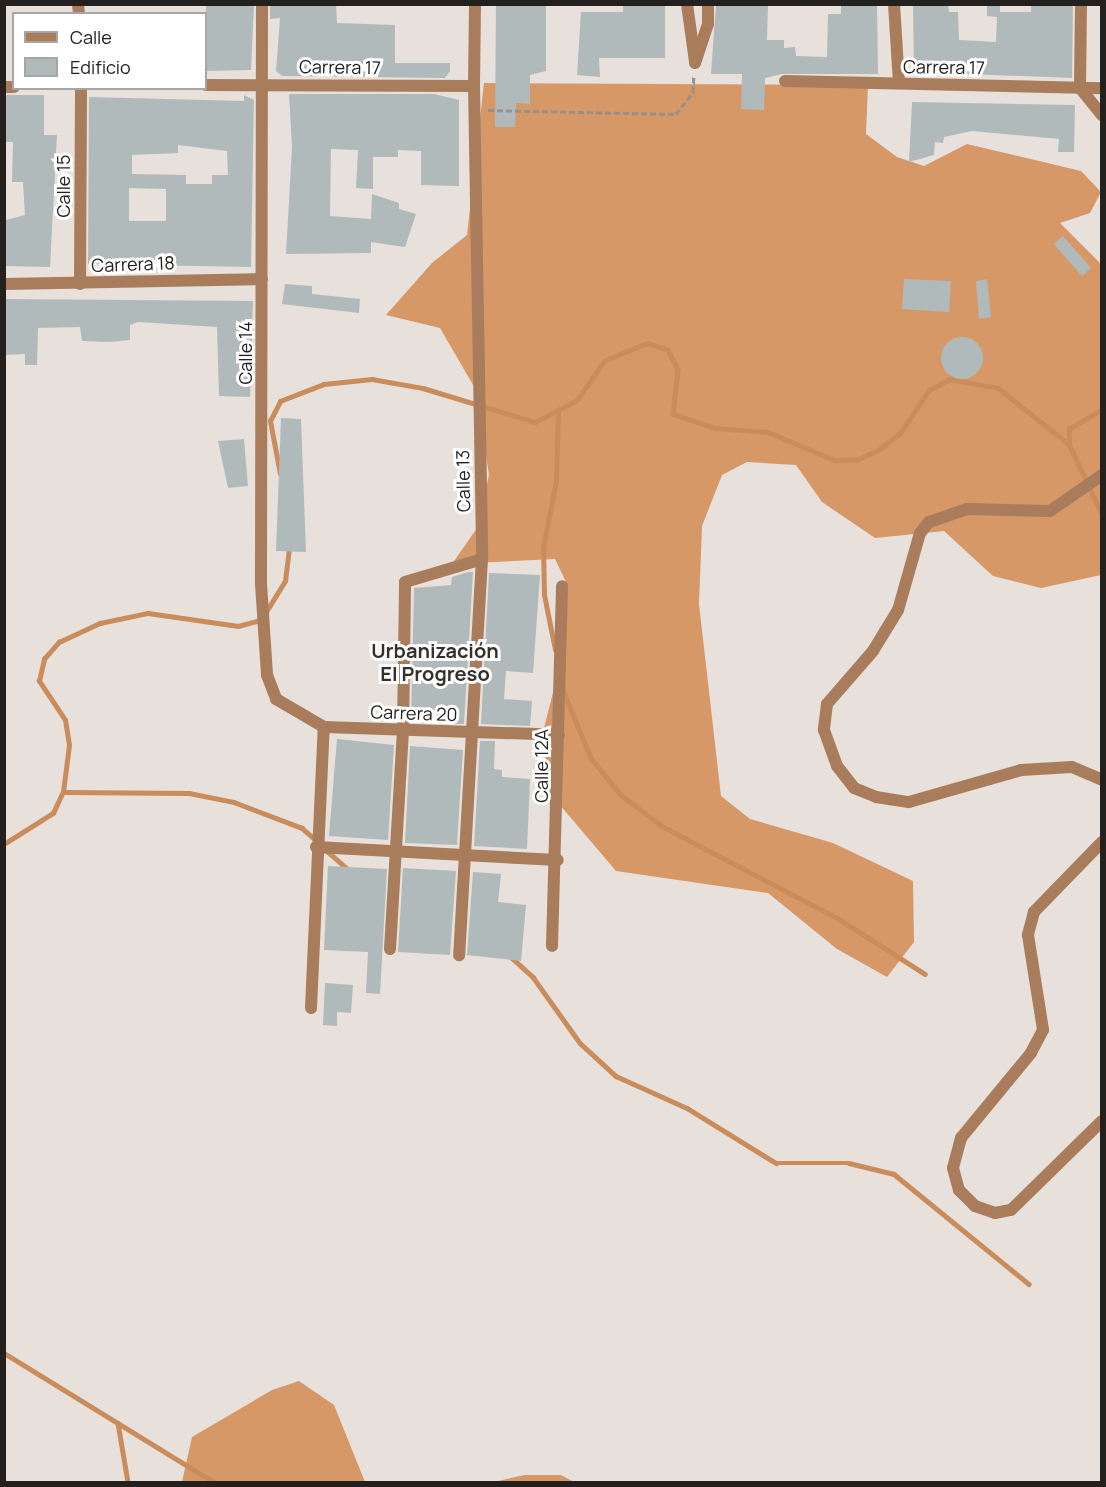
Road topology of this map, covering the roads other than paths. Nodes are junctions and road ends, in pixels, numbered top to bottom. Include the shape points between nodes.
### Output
1 (262, 4) edge
2 (475, 4) edge
3 (687, 4) edge
4 (708, 4) edge
5 (894, 4) edge
6 (1081, 4) edge
7 (785, 81) dead end
8 (899, 83) junction
9 (265, 84) junction
10 (207, 85) edge
11 (474, 86) junction
12 (1080, 88) junction
13 (1101, 88) edge
14 (81, 90) edge
15 (1101, 115) edge
16 (262, 279) junction
17 (4, 284) edge
18 (80, 284) junction
19 (1101, 475) edge
20 (482, 559) junction
21 (562, 585) dead end
22 (276, 699) joint
23 (324, 728) junction
24 (403, 731) junction
25 (472, 733) junction
26 (559, 735) junction
27 (1101, 780) edge
28 (1101, 842) edge
29 (316, 847) junction
30 (397, 852) junction
31 (469, 855) junction
32 (558, 860) junction
33 (552, 946) dead end
34 (390, 949) dead end
35 (459, 955) dead end
36 (311, 1008) dead end
37 (1101, 1121) edge

1 - 9 street, Calle 14
2 - 11 street, Calle 13
3 - 4 street via 695,63 708,24
5 - 8 street
6 - 12 street
7 - 8 street, Carrera 17
8 - 12 street, Carrera 17
9 - 10 street, Carrera 17
9 - 11 street, Carrera 17
9 - 16 street, Calle 14
11 - 20 street, Calle 13
12 - 13 street, Carrera 17
12 - 15 street
14 - 18 street, Calle 15
16 - 18 street, Carrera 18
16 - 22 street, Calle 14 via 261,584 267,675
17 - 18 street, Carrera 18
19 - 27 street via 1050,511 967,509 929,522 920,532 898,610 873,651 827,704 824,730 837,766 854,788 909,802 1021,770 1072,767
20 - 24 street via 405,582
20 - 25 street, Calle 13
21 - 26 street, Calle 12A
22 - 23 street, Carrera 20
23 - 24 street, Carrera 20
23 - 29 street
24 - 25 street, Carrera 20
24 - 30 street
25 - 26 street, Carrera 20
25 - 31 street, Calle 13
26 - 32 street, Calle 12A
28 - 37 street via 1034,912 1028,935 1043,1030 1031,1053 961,1138 953,1168 959,1190 975,1206 995,1213 1011,1210
29 - 30 street
29 - 36 street
30 - 31 street
30 - 34 street
31 - 32 street
31 - 35 street, Calle 13
32 - 33 street, Calle 12A

